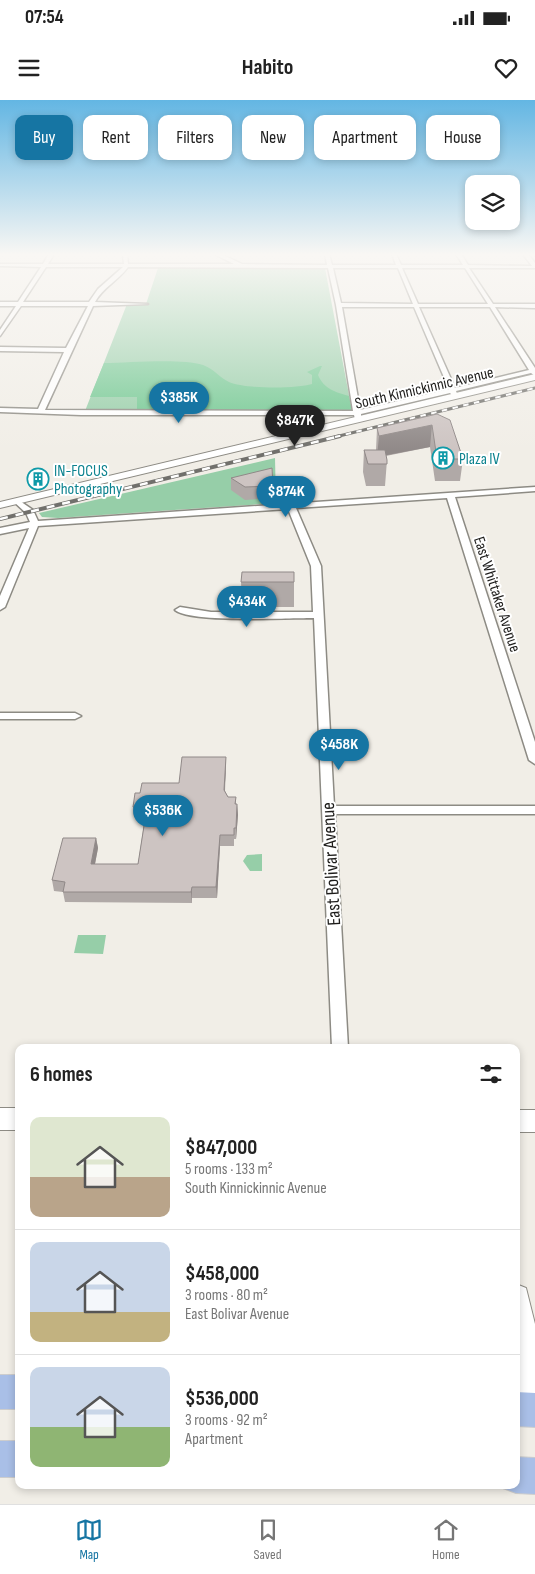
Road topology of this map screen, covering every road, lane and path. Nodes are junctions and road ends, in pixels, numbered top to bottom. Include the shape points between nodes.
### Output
1 (83, 320) edge
2 (341, 320) edge
3 (422, 320) edge
4 (501, 320) edge
5 (3, 326) edge
6 (0, 334) edge
7 (0, 349) edge
8 (68, 350) junction
9 (535, 373) edge
10 (454, 393) junction
11 (0, 410) edge
12 (41, 410) junction
13 (358, 416) junction
14 (535, 489) edge
15 (48, 493) junction
16 (450, 494) junction
17 (17, 501) junction
18 (0, 505) edge
19 (291, 506) junction
20 (28, 511) junction
21 (36, 524) junction
22 (0, 531) edge
23 (0, 607) edge
24 (180, 610) dead end
25 (318, 616) junction
26 (0, 716) edge
27 (75, 716) dead end
28 (535, 760) edge
29 (328, 810) junction
30 (535, 810) edge
31 (340, 1044) edge
32 (0, 1119) edge
33 (15, 1119) edge
34 (520, 1121) edge
35 (535, 1121) edge
36 (520, 1319) edge
37 (0, 1392) edge
38 (15, 1392) edge
39 (535, 1399) edge
40 (520, 1409) edge
41 (535, 1410) edge
42 (0, 1459) edge
43 (15, 1459) edge
44 (520, 1475) edge
45 (535, 1476) edge

1 - 8 street
2 - 13 street
3 - 10 street
4 - 9 street
5 - 6 street
7 - 8 street
8 - 12 street
9 - 10 street, South Kinnickinnic Avenue
10 - 13 street, South Kinnickinnic Avenue
11 - 12 street
12 - 13 street via 55,413
13 - 15 street, South Kinnickinnic Avenue
14 - 16 street
15 - 17 street, South Kinnickinnic Avenue
15 - 20 street
16 - 19 street
16 - 28 street, East Whittaker Avenue
17 - 18 street, South Kinnickinnic Avenue
17 - 20 street
19 - 21 street
19 - 25 street, East Bolivar Avenue via 316,566
20 - 21 street
21 - 22 street
21 - 23 street
24 - 25 street via 211,615
25 - 29 street, East Bolivar Avenue
26 - 27 street
29 - 30 street
29 - 31 street, East Bolivar Avenue
32 - 33 street
34 - 35 street
36 - 39 street
37 - 38 main road
40 - 41 main road
42 - 43 main road
44 - 45 main road

